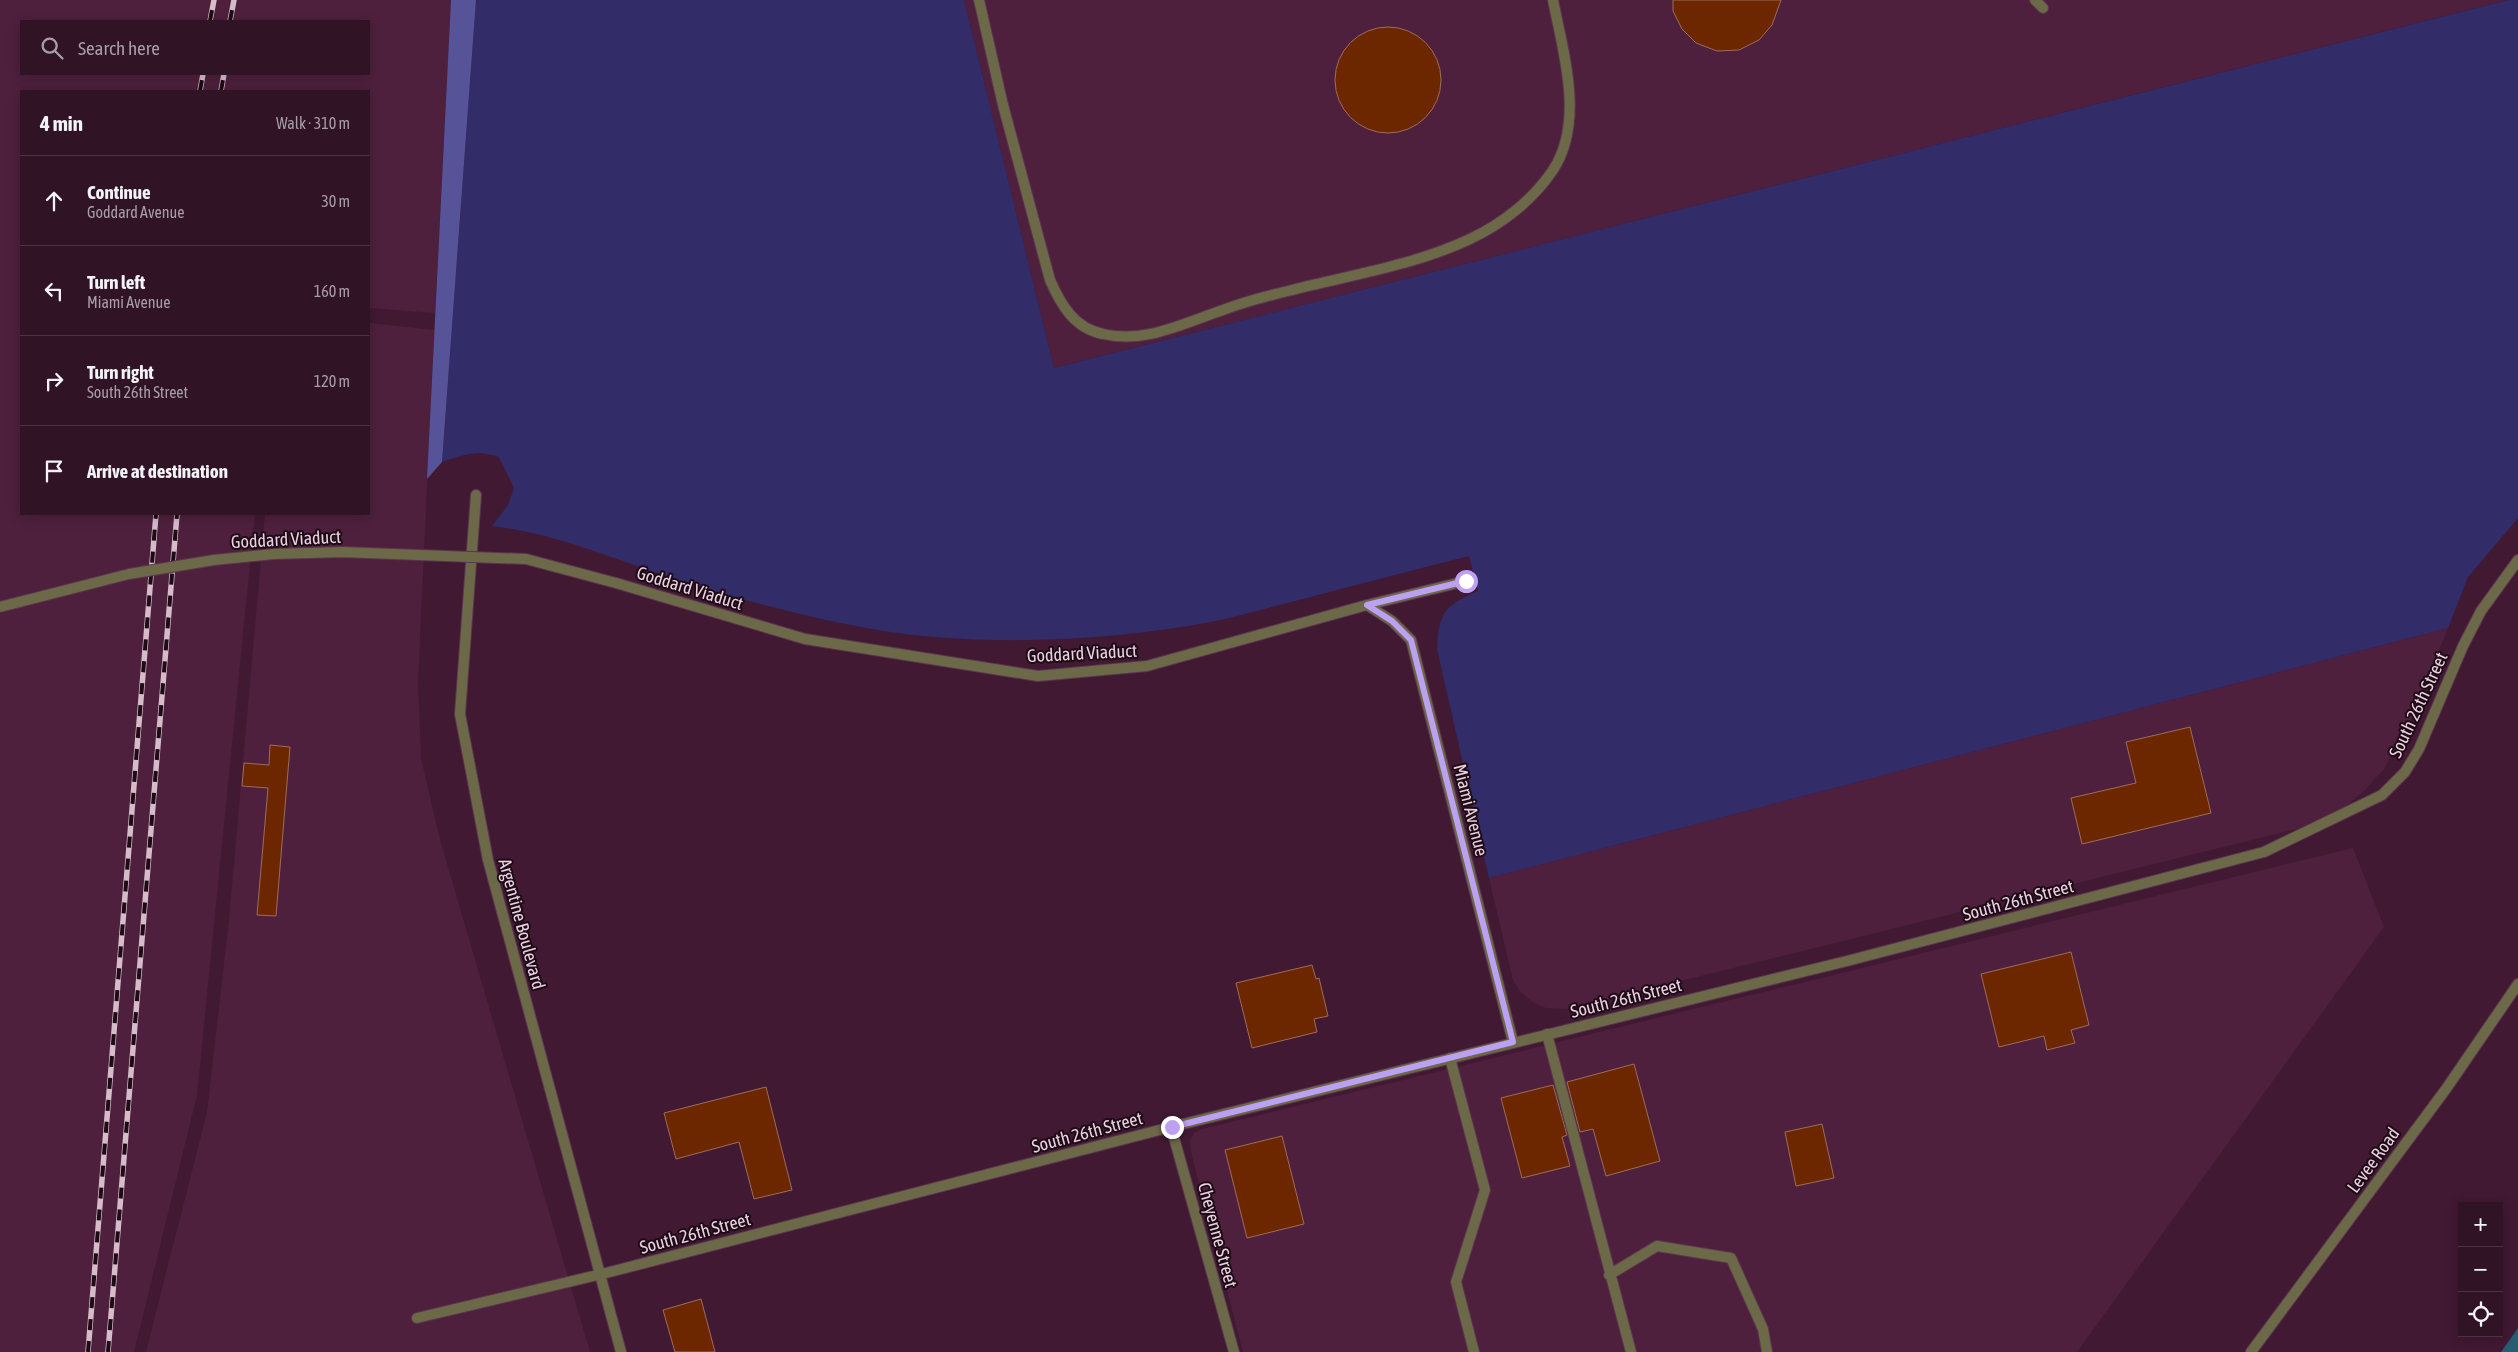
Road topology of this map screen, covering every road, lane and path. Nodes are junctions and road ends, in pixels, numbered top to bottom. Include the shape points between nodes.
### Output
1 (979, 0) edge
2 (1553, 0) edge
3 (2035, 0) edge
4 (2043, 8) dead end
5 (476, 495) dead end
6 (2518, 560) edge
7 (1466, 581) dead end
8 (1367, 605) junction
9 (0, 607) edge
10 (2518, 984) edge
11 (1547, 1034) junction
12 (1513, 1042) junction
13 (1450, 1058) junction
14 (1172, 1127) junction
15 (602, 1274) junction
16 (1609, 1275) junction
17 (417, 1318) dead end
18 (621, 1352) edge
19 (1234, 1352) edge
20 (1474, 1352) edge
21 (1631, 1352) edge
22 (1767, 1352) edge
23 (2251, 1352) edge

1 - 2 street via 1003,106 1050,280 1059,300 1080,324 1102,334 1122,336 1170,330 1261,298 1432,254 1503,221 1531,197 1554,169 1567,136 1570,96
3 - 4 street
5 - 15 street, Argentine Boulevard via 460,714 488,860
6 - 11 street, South 26th Street via 2481,611 2419,749 2405,772 2382,796 2264,852 1847,961
7 - 8 street, Goddard Viaduct
8 - 9 street, Goddard Viaduct, bridge via 1147,666 1038,676 804,639 526,559 342,552 274,554 129,574
8 - 12 street, Miami Avenue via 1392,621 1411,640
10 - 23 street, Levee Road via 2446,1089
11 - 12 street, South 26th Street
11 - 16 street
12 - 13 street, South 26th Street
13 - 14 street, South 26th Street
13 - 20 street via 1485,1190 1456,1282
14 - 15 street, South 26th Street
14 - 19 street, Cheyenne Street
15 - 17 street, South 26th Street
15 - 18 street, Argentine Boulevard
16 - 21 street
16 - 22 street via 1657,1246 1731,1258 1763,1329

